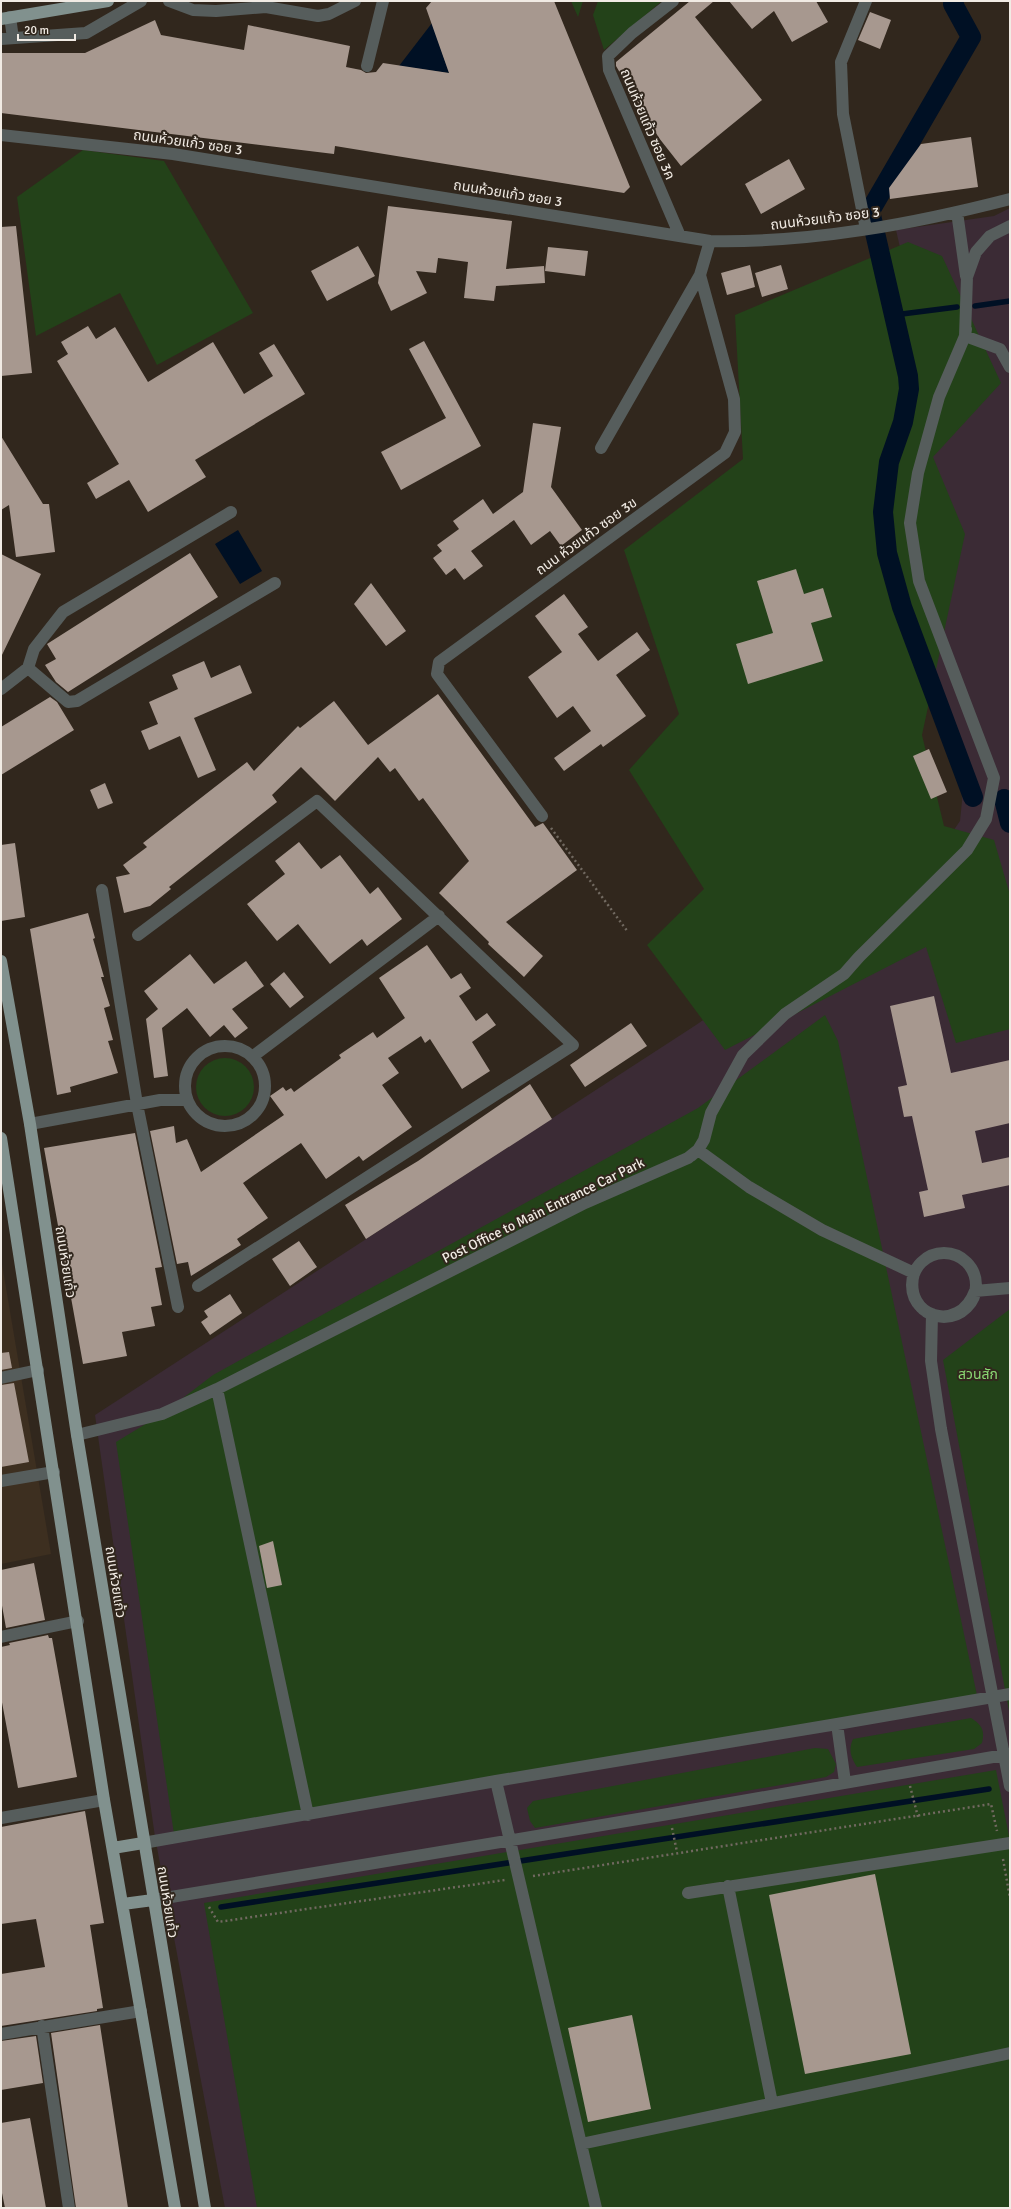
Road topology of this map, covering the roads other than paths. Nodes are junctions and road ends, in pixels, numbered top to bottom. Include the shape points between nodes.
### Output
1 (108, 1) edge
2 (141, 1) edge
3 (169, 1) edge
4 (355, 1) edge
5 (383, 1) edge
6 (674, 1) edge
7 (866, 1) edge
8 (6, 18) edge
9 (7, 38) edge
10 (367, 66) dead end
11 (1, 135) edge
12 (1010, 199) edge
13 (958, 212) junction
14 (1010, 226) edge
15 (866, 229) junction
16 (680, 236) junction
17 (710, 240) junction
18 (700, 275) junction
19 (966, 277) junction
20 (965, 336) junction
21 (1010, 367) edge
22 (601, 448) dead end
23 (231, 512) dead end
24 (275, 583) dead end
25 (28, 668) junction
26 (1, 689) edge
27 (542, 816) road end
28 (102, 890) dead end
29 (439, 916) junction
30 (138, 936) dead end
31 (1, 961) edge
32 (4, 999) edge
33 (252, 1057) junction
34 (187, 1100) junction
35 (137, 1104) junction
36 (30, 1124) junction
37 (1, 1138) edge
38 (698, 1150) junction
39 (6, 1194) edge
40 (198, 1286) dead end
41 (1010, 1288) edge
42 (178, 1307) dead end
43 (932, 1314) junction
44 (38, 1370) junction
45 (1, 1378) edge
46 (217, 1390) junction
47 (77, 1435) junction
48 (54, 1472) junction
49 (1, 1482) edge
50 (263, 1569) dead end
51 (78, 1621) junction
52 (1, 1637) edge
53 (1010, 1694) edge
54 (993, 1698) junction
55 (838, 1724) junction
56 (1007, 1755) edge
57 (496, 1780) junction
58 (845, 1782) junction
59 (1010, 1786) edge
60 (104, 1800) junction
61 (308, 1815) junction
62 (1, 1818) edge
63 (508, 1840) junction
64 (143, 1843) junction
65 (1005, 1844) edge
66 (113, 1848) junction
67 (728, 1886) junction
68 (688, 1892) dead end
69 (153, 1900) junction
70 (123, 1904) junction
71 (141, 2011) junction
72 (42, 2026) junction
73 (1, 2034) edge
74 (1010, 2052) edge
75 (772, 2103) junction
76 (581, 2144) junction
77 (69, 2208) edge
78 (176, 2208) edge
79 (205, 2208) edge
80 (596, 2208) edge

1 - 8 main road
2 - 9 street via 86,33
3 - 4 street via 192,10 266,7 318,16 329,14
5 - 10 street
6 - 16 street, ถนนห้วยแก้ว ซอย 3ค via 632,33 608,56 609,70
7 - 15 street via 841,62 843,114
8 - 9 street
11 - 16 street, ถนนห้วยแก้ว ซอย 3 via 173,154
12 - 13 street, ถนนห้วยแก้ว ซอย 3
13 - 15 street, ถนนห้วยแก้ว ซอย 3
13 - 19 street
14 - 19 street via 990,236 976,252
15 - 17 street, ถนนห้วยแก้ว ซอย 3 via 754,242
16 - 17 street, ถนนห้วยแก้ว ซอย 3
17 - 18 street
18 - 22 street
18 - 27 street, ถนน ห้วยแก้ว ซอย 3ข via 734,399 735,432 726,453 439,662 437,674
19 - 20 street
20 - 21 street via 1000,349
20 - 38 street via 937,404 918,473 910,524 918,581 994,778 986,819 967,850 844,974 785,1014 743,1055 711,1113 704,1140
23 - 25 street via 63,612 34,649
24 - 25 street via 77,701 68,702
25 - 26 street
28 - 35 street
29 - 30 street via 317,801
29 - 33 street
29 - 40 street via 573,1045
31 - 32 main road, ถนนห้วยแก้ว
32 - 36 main road, ถนนห้วยแก้ว
33 - 34 street via 232,1046 214,1048 199,1055 186,1075 184,1086
33 - 34 street via 260,1067 265,1080 262,1099 252,1116 235,1125 215,1125 203,1120 193,1111
34 - 35 street via 160,1100
35 - 36 street
35 - 42 street
36 - 47 main road, ถนนห้วยแก้ว
37 - 39 main road
38 - 43 street via 749,1187 822,1230 916,1269 912,1291 922,1308
38 - 46 street via 688,1158 586,1203
39 - 44 main road
41 - 43 street via 976,1287 968,1306 954,1316
43 - 54 street via 931,1361 940,1429
44 - 45 street
44 - 48 main road
46 - 47 street via 162,1414
46 - 50 street
46 - 61 street
47 - 64 main road, ถนนห้วยแก้ว
48 - 49 street
48 - 51 main road
51 - 52 street
51 - 60 main road
53 - 54 street
54 - 55 street
54 - 56 street
55 - 57 street
55 - 58 street
56 - 58 street
56 - 59 street
57 - 61 street
57 - 63 street
58 - 63 street
60 - 62 street
60 - 66 main road
61 - 64 street
63 - 69 street
63 - 76 street
64 - 66 main road
64 - 69 main road, ถนนห้วยแก้ว
65 - 67 street
66 - 70 main road
67 - 68 street
67 - 75 street
69 - 70 main road
69 - 79 main road, ถนนห้วยแก้ว
70 - 71 main road
71 - 72 street
71 - 78 main road
72 - 73 street
72 - 77 street
74 - 75 street
75 - 76 street
76 - 80 street

